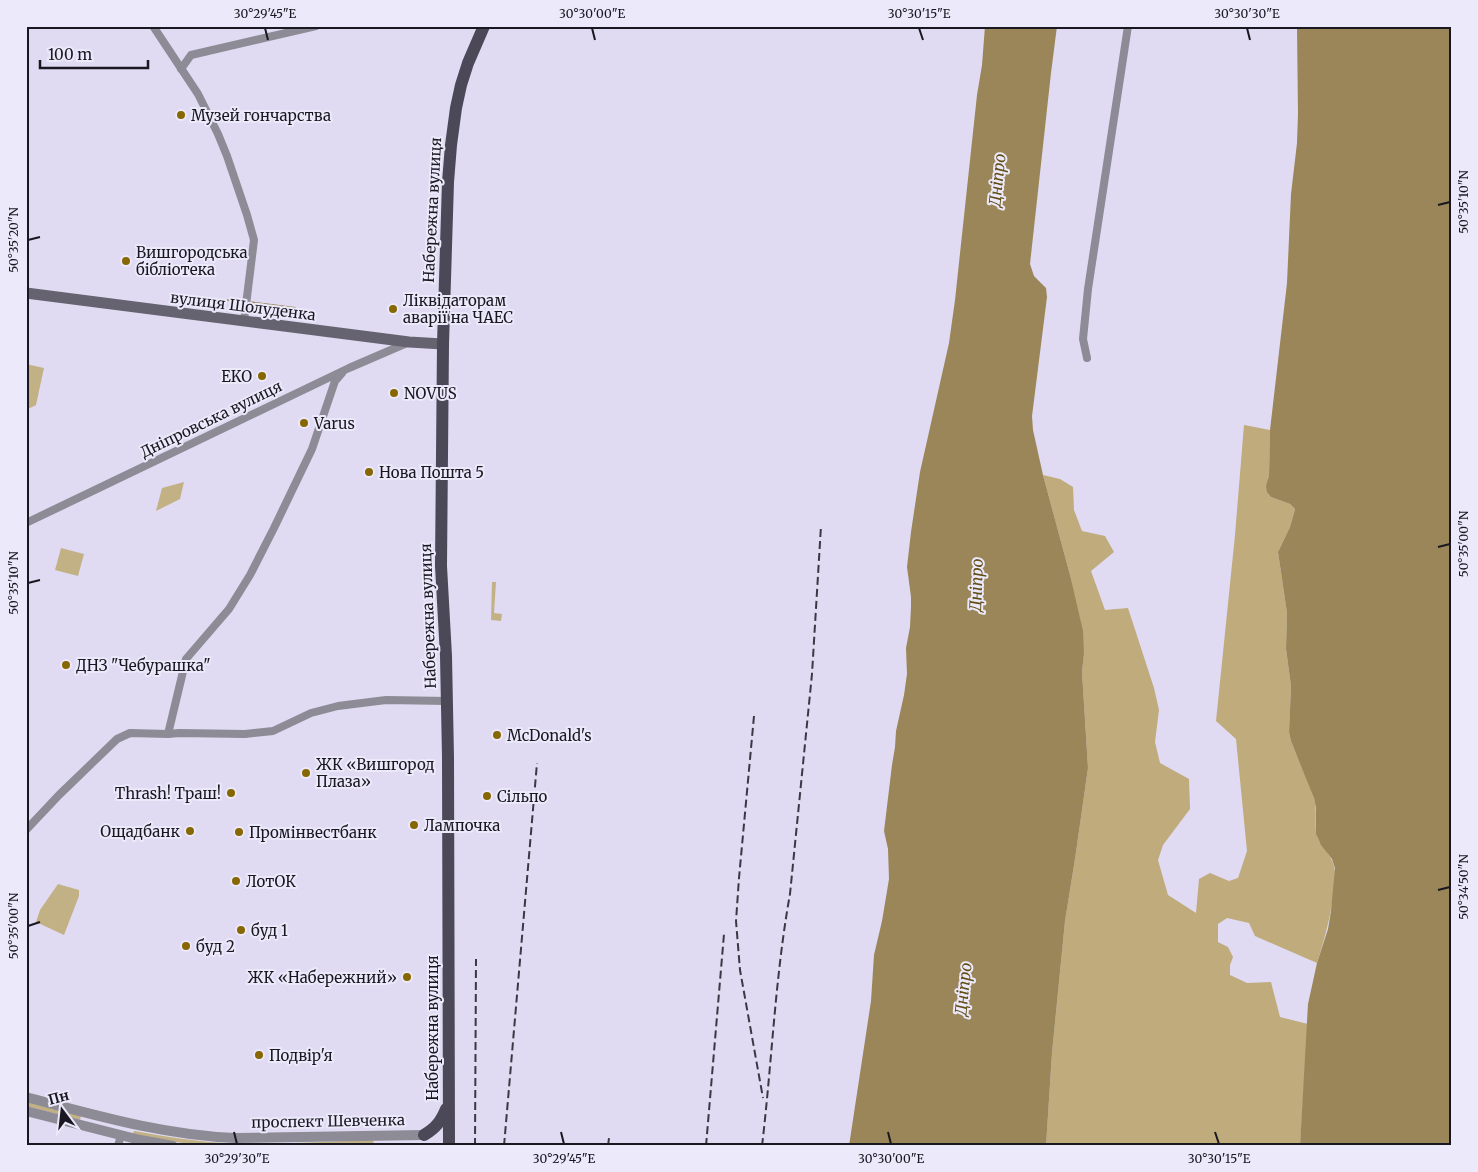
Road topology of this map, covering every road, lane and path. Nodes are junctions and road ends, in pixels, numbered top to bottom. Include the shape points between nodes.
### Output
1 (152, 26) edge
2 (316, 26) edge
3 (484, 26) edge
4 (1128, 26) edge
5 (181, 70) junction
6 (26, 293) edge
7 (39, 295) junction
8 (26, 298) edge
9 (244, 321) junction
10 (409, 342) junction
11 (442, 344) junction
12 (1087, 358) dead end
13 (343, 371) junction
14 (26, 523) edge
15 (448, 701) junction
16 (168, 734) junction
17 (26, 830) edge
18 (26, 1097) edge
19 (448, 1104) junction
20 (26, 1111) edge
21 (123, 1122) junction
22 (424, 1135) junction
23 (120, 1141) edge
24 (378, 1141) edge
25 (445, 1144) edge
26 (173, 1146) edge

1 - 5 street
2 - 5 street via 191,55
3 - 11 main road, Набережна вулиця via 461,85 450,145
4 - 12 street via 1088,289 1083,339
5 - 9 street via 198,94 218,134 254,240
6 - 7 main road, вулиця Шолуденка
7 - 8 main road, вулиця Шолуденка
7 - 9 main road, вулиця Шолуденка
9 - 10 main road, вулиця Шолуденка
10 - 11 main road, вулиця Шолуденка
10 - 13 street, Дніпровська вулиця
11 - 15 main road, Набережна вулиця via 441,566
13 - 14 street, Дніпровська вулиця
13 - 16 street via 335,381 312,449 250,575 229,610 186,659
15 - 16 street, Набережна вулиця via 386,700 338,706 311,713 273,731
15 - 19 main road, Набережна вулиця
16 - 17 street, Набережна вулиця via 130,733 117,739
18 - 21 street, проспект Шевченка
19 - 22 main road via 439,1123
19 - 25 main road, Набережна вулиця
20 - 23 street
21 - 23 street
21 - 24 street, проспект Шевченка via 206,1136
22 - 24 street, проспект Шевченка
22 - 25 main road via 440,1137
23 - 26 street

